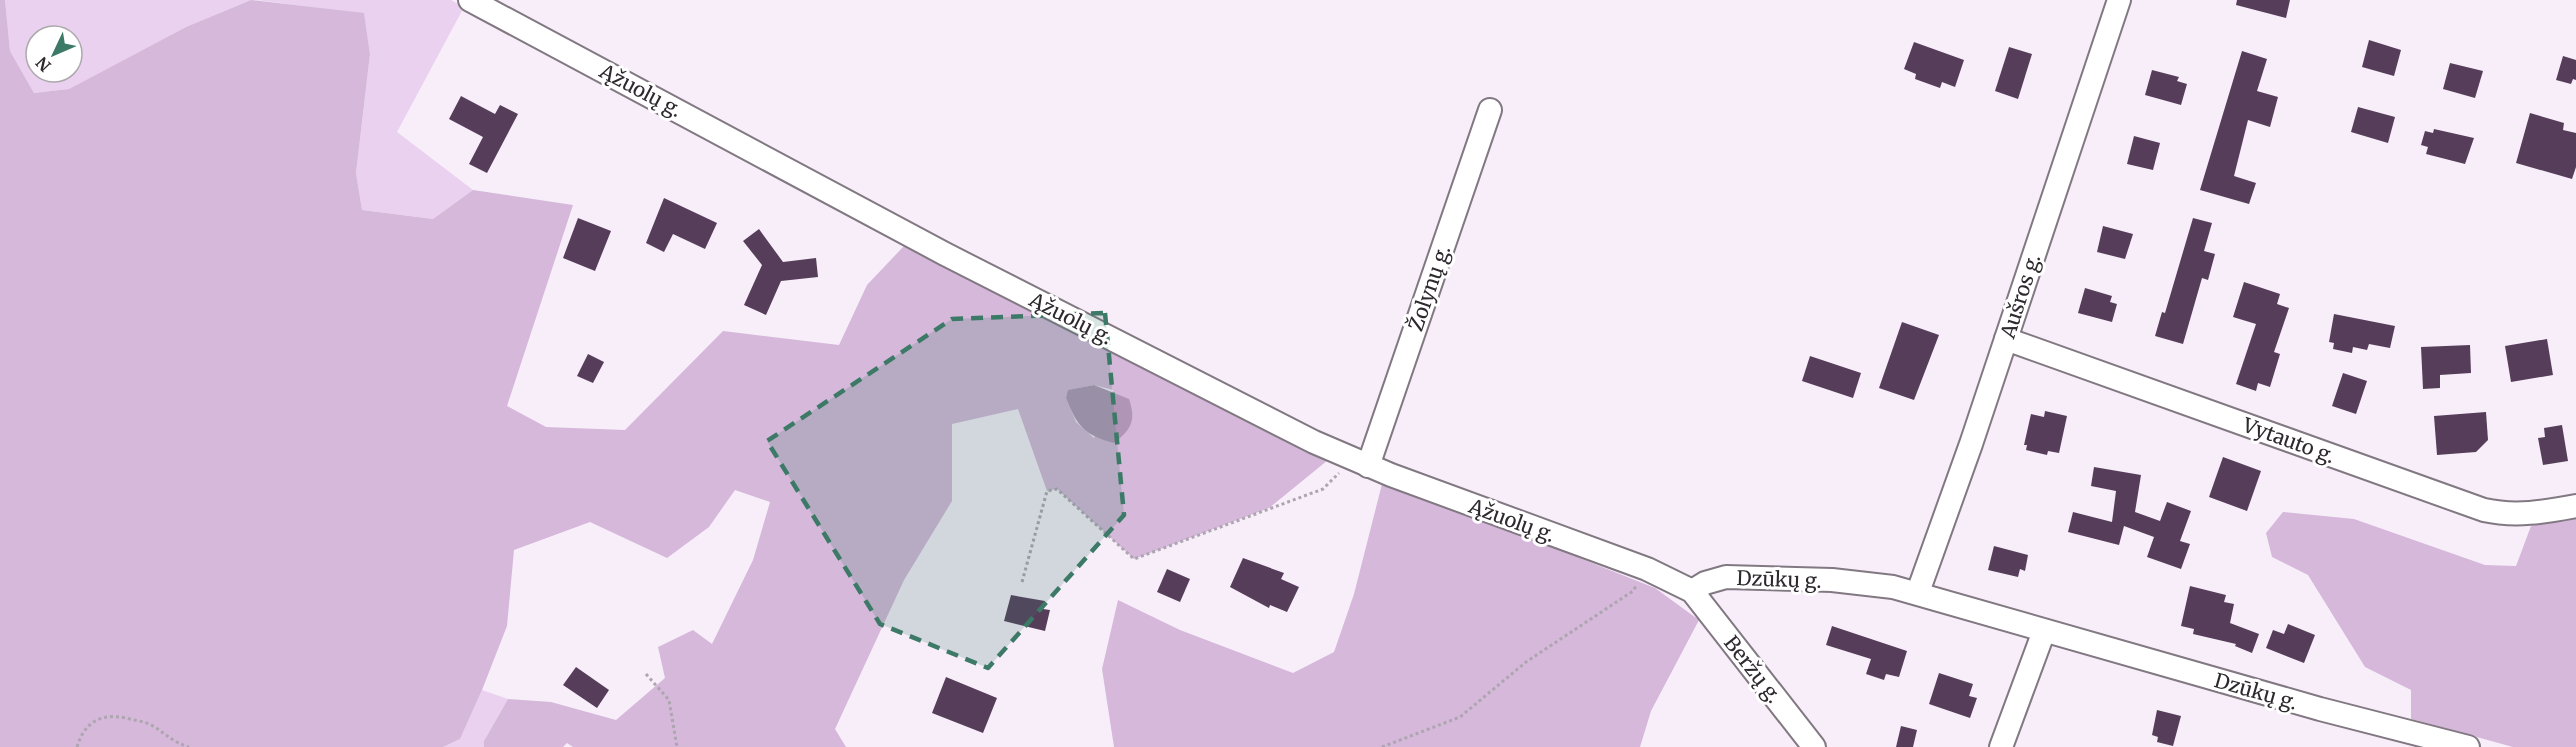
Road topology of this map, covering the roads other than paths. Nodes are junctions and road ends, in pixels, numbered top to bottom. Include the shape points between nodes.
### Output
1 (470, 0) edge
2 (2119, 0) edge
3 (1490, 110) dead end
4 (2006, 339) junction
5 (1368, 466) junction
6 (2576, 506) edge
7 (1692, 591) junction
8 (1918, 592) junction
9 (2044, 631) junction
10 (1814, 747) edge
11 (2001, 747) edge
12 (2468, 747) edge

1 - 5 street, Ąžuolų g. via 945,254
2 - 4 street, Aušros g.
3 - 5 street, Žolynų g.
4 - 6 street, Vytauto g. via 2484,510 2507,515 2532,514
4 - 8 street, Aušros g.
5 - 7 street, Ąžuolų g. via 1647,569
7 - 8 street, Dzūkų g. via 1726,577 1832,580
7 - 10 street, Beržų g.
8 - 9 street, Dzūkų g.
9 - 11 street
9 - 12 street, Dzūkų g.

